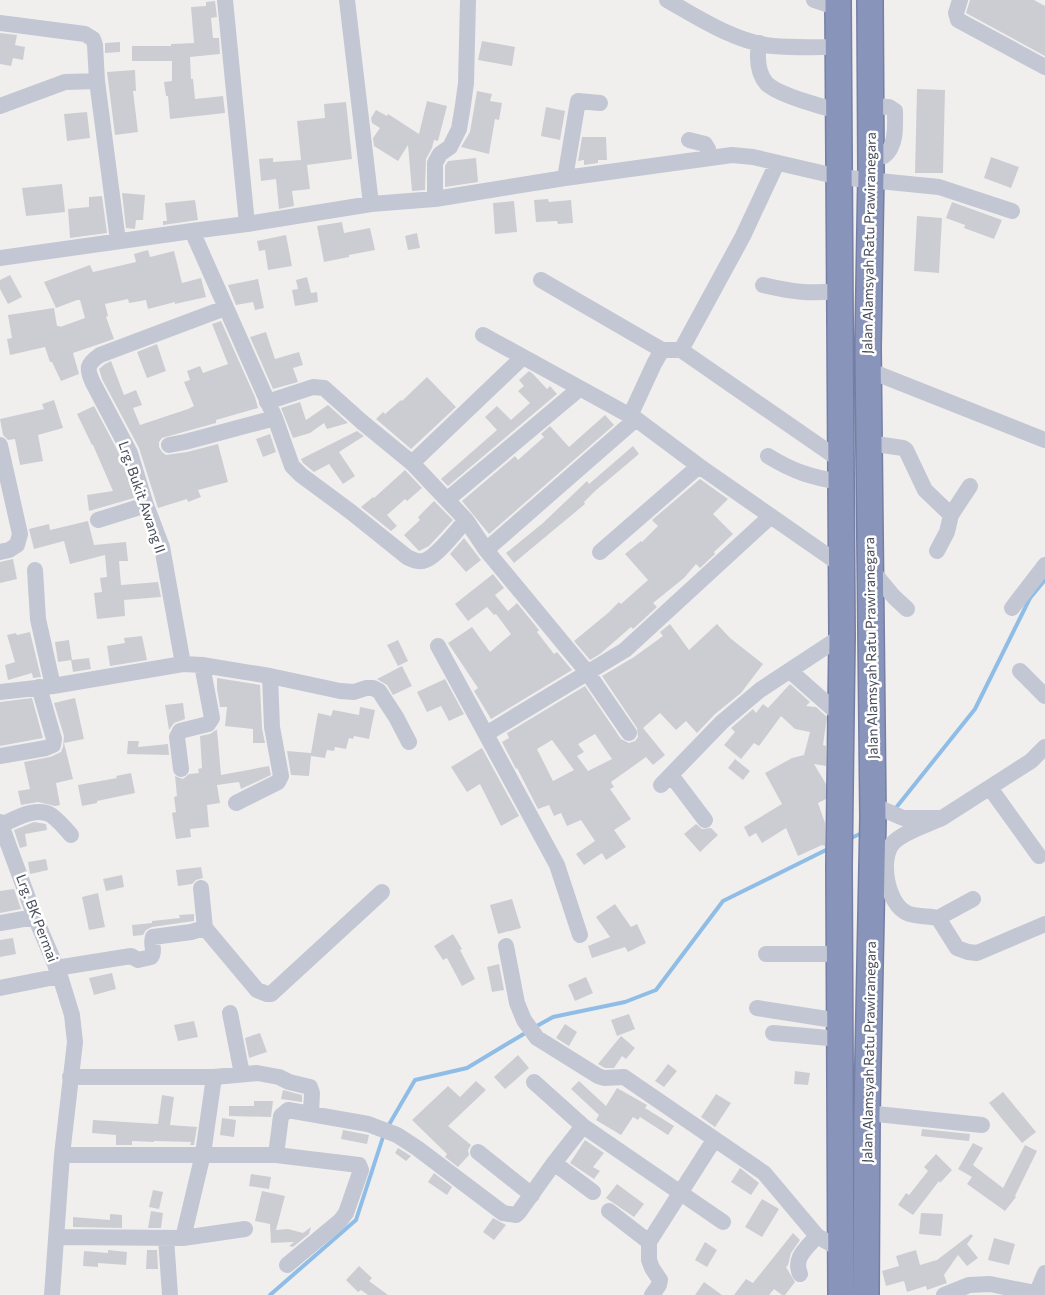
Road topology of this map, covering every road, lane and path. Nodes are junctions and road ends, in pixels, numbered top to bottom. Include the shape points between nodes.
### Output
1 (225, 0) edge
2 (347, 0) edge
3 (468, 0) edge
4 (667, 0) edge
5 (814, 0) edge
6 (870, 0) edge
7 (960, 0) edge
8 (838, 4) edge
9 (0, 22) edge
10 (759, 43) junction
11 (839, 47) junction
12 (1045, 68) edge
13 (97, 80) junction
14 (600, 103) dead end
15 (0, 106) edge
16 (839, 111) junction
17 (689, 140) dead end
18 (708, 158) junction
19 (777, 163) junction
20 (839, 177) junction
21 (565, 178) junction
22 (870, 179) junction
23 (435, 198) junction
24 (371, 204) junction
25 (1012, 211) dead end
26 (247, 224) junction
27 (192, 230) junction
28 (118, 241) junction
29 (0, 258) edge
30 (541, 280) dead end
31 (763, 285) dead end
32 (840, 291) junction
33 (225, 308) junction
34 (483, 335) dead end
35 (662, 350) junction
36 (681, 350) junction
37 (523, 357) junction
38 (868, 370) junction
39 (579, 389) junction
40 (267, 402) junction
41 (275, 418) junction
42 (633, 418) junction
43 (1045, 440) edge
44 (869, 443) junction
45 (0, 445) edge
46 (169, 445) dead end
47 (768, 456) dead end
48 (412, 462) junction
49 (699, 466) junction
50 (840, 471) junction
51 (970, 486) dead end
52 (448, 500) junction
53 (146, 505) junction
54 (951, 515) junction
55 (771, 516) junction
56 (98, 520) dead end
57 (466, 520) junction
58 (486, 550) junction
59 (937, 551) dead end
60 (0, 552) edge
61 (600, 552) dead end
62 (841, 565) junction
63 (1045, 565) edge
64 (870, 568) junction
65 (35, 570) dead end
66 (1012, 608) dead end
67 (907, 609) dead end
68 (842, 636) junction
69 (438, 646) dead end
70 (184, 664) junction
71 (202, 665) junction
72 (790, 671) junction
73 (1020, 671) dead end
74 (587, 672) junction
75 (270, 676) junction
76 (46, 687) junction
77 (0, 692) edge
78 (1045, 696) edge
79 (841, 716) junction
80 (629, 733) dead end
81 (486, 734) junction
82 (409, 742) dead end
83 (1045, 747) edge
84 (0, 756) edge
85 (181, 769) dead end
86 (990, 788) junction
87 (236, 803) dead end
88 (881, 812) junction
89 (942, 818) junction
90 (705, 820) dead end
91 (1, 823) edge
92 (71, 835) dead end
93 (1039, 856) dead end
94 (877, 868) junction
95 (201, 888) dead end
96 (382, 892) dead end
97 (974, 899) dead end
98 (35, 917) junction
99 (938, 918) junction
100 (0, 923) edge
101 (1045, 924) edge
102 (205, 928) junction
103 (580, 935) dead end
104 (506, 946) dead end
105 (766, 954) dead end
106 (840, 954) junction
107 (58, 972) junction
108 (0, 988) edge
109 (757, 1008) dead end
110 (230, 1013) dead end
111 (840, 1030) junction
112 (774, 1033) dead end
113 (242, 1074) junction
114 (70, 1077) junction
115 (214, 1077) junction
116 (534, 1082) dead end
117 (311, 1113) junction
118 (868, 1113) junction
119 (583, 1126) junction
120 (982, 1126) dead end
121 (714, 1140) junction
122 (478, 1152) dead end
123 (203, 1154) junction
124 (62, 1155) junction
125 (276, 1155) junction
126 (554, 1163) junction
127 (593, 1192) dead end
128 (680, 1192) junction
129 (532, 1195) junction
130 (609, 1210) dead end
131 (723, 1222) dead end
132 (245, 1229) dead end
133 (817, 1236) junction
134 (58, 1237) junction
135 (166, 1238) junction
136 (183, 1238) junction
137 (649, 1242) junction
138 (840, 1249) junction
139 (287, 1265) dead end
140 (800, 1274) dead end
141 (1045, 1274) edge
142 (1041, 1293) edge
143 (52, 1295) edge
144 (170, 1295) edge
145 (652, 1295) edge
146 (841, 1295) edge
147 (866, 1295) edge
148 (944, 1295) edge

1 - 26 street
2 - 24 street
3 - 23 street via 466,83 459,130 450,147 440,154 435,163
4 - 10 street via 702,20
5 - 8 street
6 - 22 highway, Jalan Alamsyah Ratu Prawiranegara
7 - 12 street via 956,13 958,20
8 - 11 highway, Jalan Alamsyah Ratu Prawiranegara
9 - 13 street via 90,36 95,45
10 - 11 street
10 - 16 street via 759,70 767,84 814,105
11 - 16 highway, Jalan Alamsyah Ratu Prawiranegara
13 - 15 street via 65,82
13 - 28 street
14 - 21 street via 578,102
16 - 20 highway, Jalan Alamsyah Ratu Prawiranegara
17 - 18 street via 705,144
18 - 19 street via 742,155
18 - 21 street
19 - 20 street
19 - 36 street via 743,236
20 - 22 street
20 - 32 highway, Jalan Alamsyah Ratu Prawiranegara
21 - 23 street
22 - 25 street via 939,187
22 - 38 highway, Jalan Alamsyah Ratu Prawiranegara
23 - 24 street
24 - 26 street
26 - 27 street
27 - 28 street
27 - 33 street
28 - 29 street
30 - 35 street
31 - 32 street via 791,292
32 - 50 highway, Jalan Alamsyah Ratu Prawiranegara
33 - 40 street
33 - 53 street, Lrg. Bukit Awang II via 100,355 88,367 88,373 130,453
34 - 37 street
35 - 36 street
35 - 42 street
36 - 50 street
37 - 39 street
37 - 48 street
38 - 43 street
38 - 44 highway, Jalan Alamsyah Ratu Prawiranegara
39 - 42 street
39 - 52 street
40 - 41 street
40 - 48 street via 313,387 324,388
41 - 46 street
41 - 57 street via 292,466 407,557 415,561 427,560
42 - 49 street
42 - 58 street
44 - 54 street via 906,450 925,490
44 - 64 highway, Jalan Alamsyah Ratu Prawiranegara
45 - 60 street via 20,534 17,545
47 - 50 street via 812,477
48 - 52 street
49 - 55 street
49 - 61 street
50 - 62 highway, Jalan Alamsyah Ratu Prawiranegara
51 - 54 street
52 - 57 street
53 - 56 street
53 - 70 street, Lrg. Bukit Awang II via 162,547
54 - 59 street
55 - 62 street
55 - 74 street via 625,650
57 - 58 street
58 - 74 street
62 - 68 highway, Jalan Alamsyah Ratu Prawiranegara
63 - 66 street
64 - 67 street
64 - 88 highway, Jalan Alamsyah Ratu Prawiranegara
65 - 76 street
68 - 72 street
68 - 79 highway, Jalan Alamsyah Ratu Prawiranegara
69 - 81 street
70 - 71 street
70 - 76 street
71 - 75 street
71 - 85 street via 212,718 208,724 178,734
72 - 79 street
72 - 90 street via 760,690 722,722 666,780
73 - 78 street
74 - 80 street
74 - 81 street
75 - 82 street via 340,691 354,692 366,688 379,691
75 - 87 street via 272,728 281,776 278,782
76 - 77 street
76 - 84 street via 53,745
79 - 106 highway, Jalan Alamsyah Ratu Prawiranegara
81 - 103 street via 557,865
83 - 86 street via 1031,761
86 - 89 street
86 - 93 street
88 - 89 street via 903,818
88 - 94 highway, Jalan Alamsyah Ratu Prawiranegara
89 - 94 street via 899,838
91 - 92 street via 26,814 45,813
91 - 98 street, Lrg. BK Permai
94 - 99 street via 894,900 907,912
94 - 118 highway, Jalan Alamsyah Ratu Prawiranegara
95 - 102 street
96 - 102 street via 271,994 257,990
97 - 99 street
98 - 100 street
98 - 107 street, Lrg. BK Permai
99 - 101 street via 957,948 977,953
102 - 107 street via 153,938 151,957 138,960 131,956
104 - 121 street via 517,1004 537,1038 598,1076 624,1077
105 - 106 street
106 - 111 highway, Jalan Alamsyah Ratu Prawiranegara
107 - 108 street
107 - 114 street, Lrg. BK Permai via 72,1014 75,1042
109 - 111 street
110 - 113 street
111 - 112 street
111 - 138 highway, Jalan Alamsyah Ratu Prawiranegara
113 - 115 street
113 - 117 street via 280,1077 310,1087
114 - 115 street
114 - 124 street, Lrg. BK Permai
115 - 123 street
116 - 119 street
117 - 125 street via 284,1112
117 - 129 street via 368,1124 396,1135 503,1213 516,1214
118 - 120 street
118 - 147 highway, Jalan Alamsyah Ratu Prawiranegara
119 - 126 street
119 - 128 street
121 - 128 street
121 - 133 street via 764,1173
122 - 129 street
123 - 124 street
123 - 125 street
123 - 136 street
124 - 134 street, Lrg. BK Permai
125 - 139 street via 361,1167 346,1213 340,1221
126 - 127 street
126 - 129 street
128 - 131 street
128 - 137 street
130 - 137 street
132 - 136 street
133 - 138 street
133 - 140 street via 799,1258
134 - 135 street
134 - 143 street, Lrg. BK Permai
135 - 136 street
135 - 144 street
137 - 145 street via 649,1260 660,1280
138 - 146 highway, Jalan Alamsyah Ratu Prawiranegara
141 - 142 street
142 - 148 street via 990,1284 969,1285

